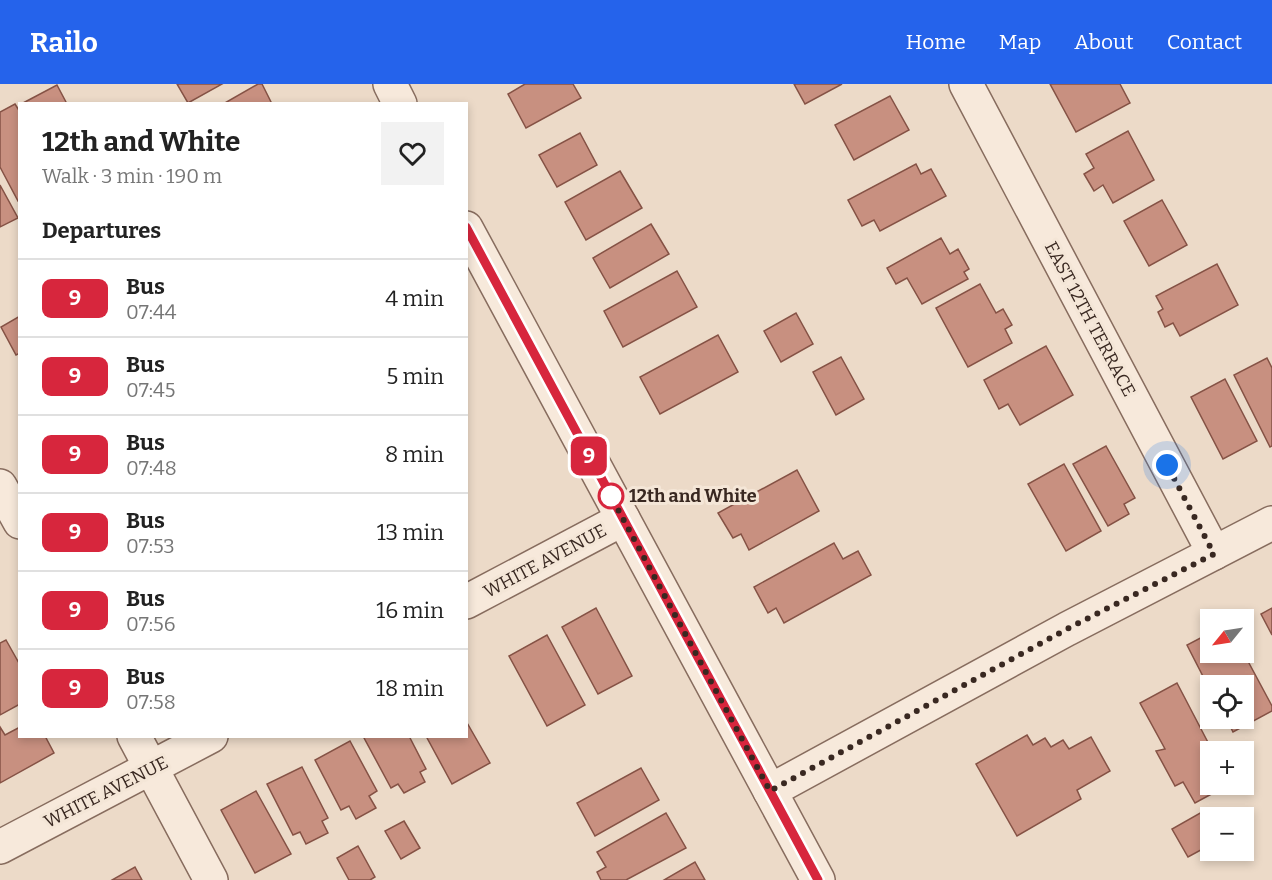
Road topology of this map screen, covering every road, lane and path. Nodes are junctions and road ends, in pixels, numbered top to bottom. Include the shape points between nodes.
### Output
1 (390, 84) edge
2 (966, 84) edge
3 (399, 102) edge
4 (468, 232) edge
5 (0, 486) edge
6 (18, 518) edge
7 (623, 519) junction
8 (1272, 523) edge
9 (1214, 554) junction
10 (468, 601) edge
11 (135, 738) edge
12 (207, 738) edge
13 (151, 769) junction
14 (770, 791) junction
15 (0, 847) edge
16 (211, 880) edge
17 (818, 880) edge

1 - 3 street
2 - 9 street, EAST 12TH TERRACE
4 - 7 street
5 - 6 street
7 - 10 street, WHITE AVENUE
7 - 14 street
8 - 9 street
9 - 14 street via 1067,629
11 - 13 street
12 - 13 street, WHITE AVENUE
13 - 15 street, WHITE AVENUE
13 - 16 street
14 - 17 street

